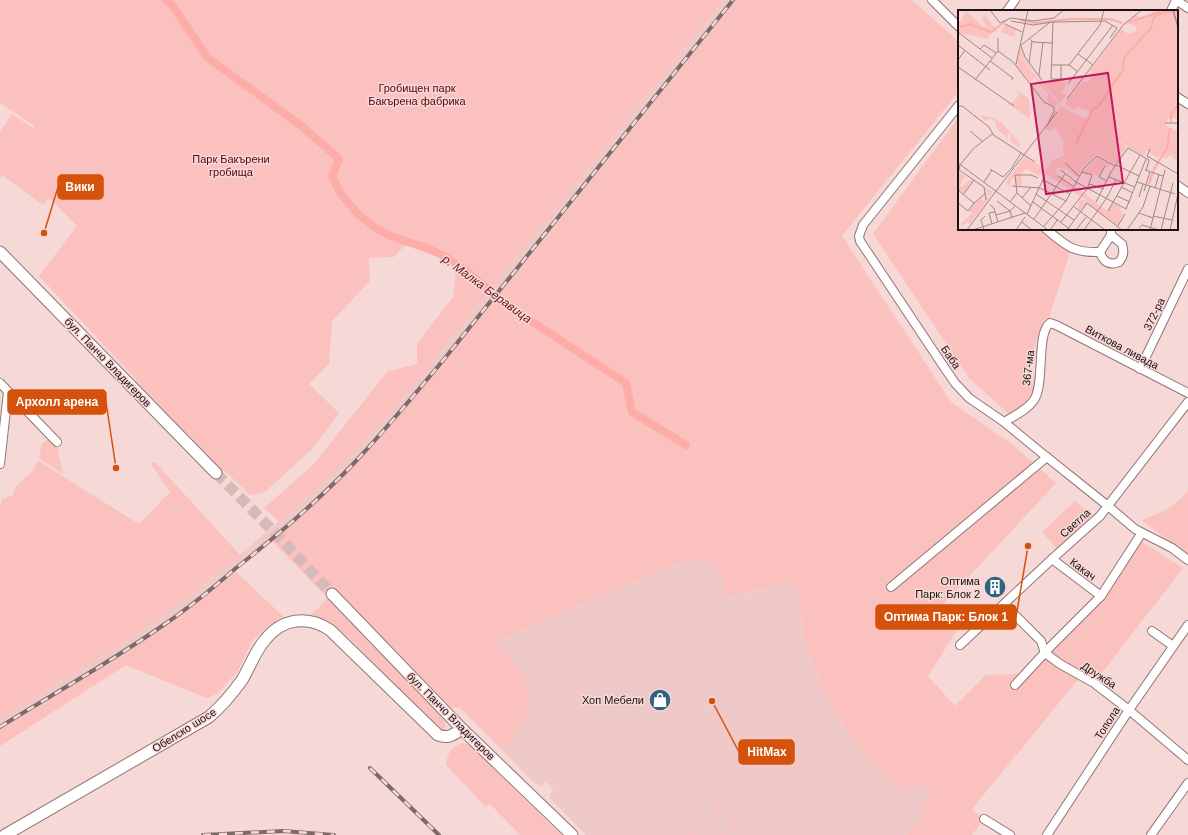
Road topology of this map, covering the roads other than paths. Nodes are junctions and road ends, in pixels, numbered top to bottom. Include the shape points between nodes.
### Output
1 (932, 0) edge
2 (1015, 0) edge
3 (1176, 0) edge
4 (1188, 8) edge
5 (1009, 10) edge
6 (1171, 10) edge
7 (958, 27) edge
8 (1178, 98) edge
9 (1188, 104) edge
10 (958, 107) edge
11 (1178, 187) edge
12 (1188, 193) edge
13 (1047, 230) edge
14 (1111, 232) edge
15 (0, 252) edge
16 (1100, 252) junction
17 (1188, 269) edge
18 (1046, 326) joint
19 (1140, 369) junction
20 (0, 383) edge
21 (8, 392) junction
22 (1188, 393) edge
23 (1188, 402) edge
24 (1004, 422) junction
25 (57, 442) dead end
26 (1047, 457) junction
27 (0, 464) edge
28 (216, 473) tunnel mouth
29 (1108, 506) junction
30 (1141, 534) junction
31 (1052, 559) junction
32 (1188, 560) edge
33 (891, 587) dead end
34 (332, 594) tunnel mouth
35 (1100, 596) junction
36 (1004, 604) junction
37 (1188, 625) edge
38 (1152, 630) dead end
39 (960, 645) dead end
40 (1174, 646) junction
41 (1045, 653) junction
42 (1016, 685) dead end
43 (1129, 710) junction
44 (462, 729) junction
45 (1188, 760) edge
46 (1188, 783) edge
47 (984, 819) dead end
48 (5, 835) edge
49 (572, 835) edge
50 (1010, 835) edge
51 (1047, 835) edge
52 (1152, 835) edge

1 - 7 street
2 - 5 street
3 - 4 street
3 - 6 street
8 - 9 street
10 - 24 street, Баба via 863,224 859,236 955,383 969,398
11 - 12 street
13 - 16 street via 1071,249 1085,253
14 - 16 street
14 - 16 street via 1122,244 1122,258 1119,262 1110,264
15 - 28 street, бул. Панчо Владигеров
17 - 19 street, 372-ра
18 - 19 street, Виткова ливада via 1050,323 1056,325
18 - 24 street, 367-ма via 1035,399 1028,407
19 - 22 street, Виткова ливада
20 - 21 street
21 - 25 street
21 - 27 street
23 - 29 street, Светла
24 - 26 street, Баба
26 - 29 street, Баба
26 - 33 street
29 - 30 street, Баба
29 - 31 street, Светла
30 - 32 street, Баба via 1172,548
30 - 35 street
31 - 35 street, Какач
31 - 36 street, Светла
34 - 44 street, бул. Панчо Владигеров
35 - 41 street
36 - 39 street, Светла
36 - 41 street, Дружба via 1041,641
37 - 40 street, Топола
38 - 40 street
40 - 43 street, Топола
41 - 42 street
41 - 43 street, Дружба via 1094,683
43 - 45 street, Дружба
43 - 51 street, Топола
44 - 48 street, Обелско шосе via 448,738 438,735 330,630 313,621 292,622 280,627 264,640 231,696 209,717
44 - 49 street, бул. Панчо Владигеров
46 - 52 street
47 - 50 street

